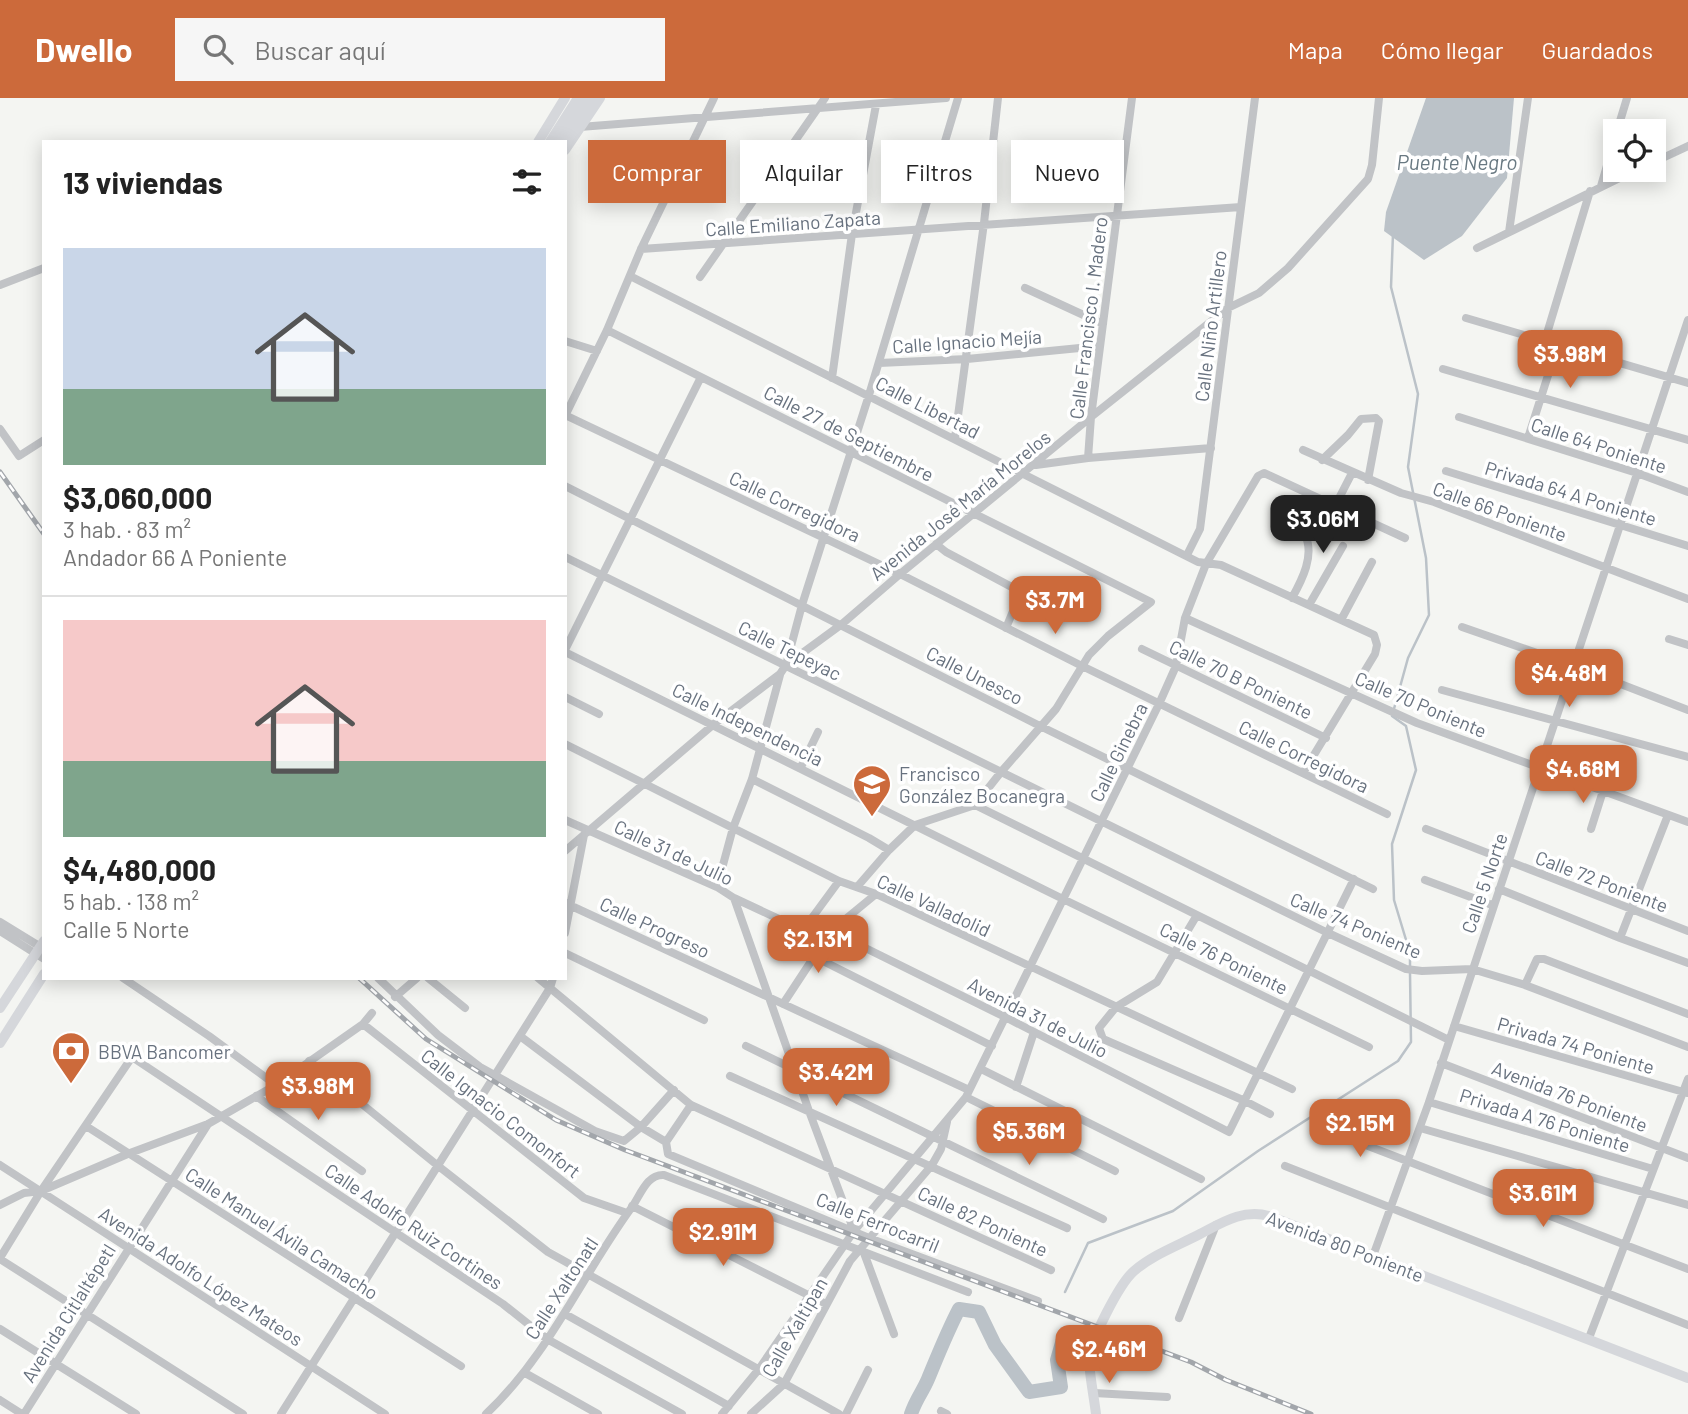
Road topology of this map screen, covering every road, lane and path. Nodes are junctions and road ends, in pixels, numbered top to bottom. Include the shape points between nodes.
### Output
1 (565, 98) edge
2 (579, 98) edge
3 (589, 98) edge
4 (600, 98) edge
5 (714, 98) edge
6 (824, 98) edge
7 (946, 98) edge
8 (958, 98) edge
9 (998, 98) edge
10 (1132, 98) edge
11 (1255, 98) edge
12 (1379, 98) edge
13 (1528, 98) edge
14 (1628, 98) edge
15 (876, 105) junction
16 (818, 107) junction
17 (703, 117) junction
18 (1621, 119) edge
19 (580, 127) junction
20 (539, 140) edge
21 (551, 140) edge
22 (562, 140) edge
23 (1688, 146) edge
24 (567, 147) edge
25 (1666, 156) edge
26 (1603, 179) edge
27 (1610, 182) edge
28 (1601, 186) junction
29 (1590, 191) junction
30 (1241, 207) junction
31 (1117, 215) junction
32 (984, 223) junction
33 (919, 229) junction
34 (1509, 232) junction
35 (852, 234) junction
36 (721, 244) junction
37 (1477, 248) dead end
38 (641, 249) junction
39 (42, 269) edge
40 (630, 276) junction
41 (700, 276) dead end
42 (0, 285) edge
43 (1026, 288) dead end
44 (1228, 308) junction
45 (1466, 318) dead end
46 (1688, 320) edge
47 (1103, 324) junction
48 (607, 330) junction
49 (1545, 340) junction
50 (567, 342) edge
51 (1558, 344) junction
52 (1100, 346) junction
53 (597, 351) junction
54 (967, 359) junction
55 (879, 363) junction
56 (1443, 369) dead end
57 (701, 377) junction
58 (1668, 377) junction
59 (832, 378) junction
60 (1688, 383) edge
61 (869, 395) junction
62 (1541, 397) junction
63 (567, 411) edge
64 (567, 416) edge
65 (1091, 417) junction
66 (1459, 417) dead end
67 (0, 429) edge
68 (1652, 429) junction
69 (955, 438) junction
70 (1528, 438) junction
71 (1688, 440) edge
72 (42, 441) edge
73 (1211, 448) junction
74 (1303, 450) dead end
75 (851, 451) junction
76 (1088, 458) junction
77 (661, 460) junction
78 (1322, 460) junction
79 (1035, 465) junction
80 (1446, 471) dead end
81 (1024, 473) junction
82 (1352, 473) junction
83 (1637, 473) junction
84 (1368, 480) junction
85 (567, 487) edge
86 (1688, 492) edge
87 (1335, 506) junction
88 (972, 514) junction
89 (632, 520) junction
90 (1619, 525) junction
91 (1289, 527) dead end
92 (824, 537) junction
93 (1405, 538) dead end
94 (936, 544) junction
95 (1343, 546) dead end
96 (1688, 546) edge
97 (1186, 555) junction
98 (567, 558) edge
99 (1371, 562) dead end
100 (1206, 564) junction
101 (1605, 566) junction
102 (900, 574) junction
103 (604, 575) junction
104 (1292, 598) junction
105 (1688, 599) edge
106 (802, 605) junction
107 (1309, 606) junction
108 (1185, 618) junction
109 (1341, 620) junction
110 (842, 624) junction
111 (1462, 627) dead end
112 (1006, 628) junction
113 (1364, 631) joint
114 (1669, 639) dead end
115 (1688, 645) edge
116 (567, 647) edge
117 (1142, 649) dead end
118 (567, 652) edge
119 (786, 666) junction
120 (1082, 666) junction
121 (1176, 666) junction
122 (1574, 666) junction
123 (780, 674) junction
124 (1442, 690) dead end
125 (1351, 692) junction
126 (567, 698) edge
127 (1160, 704) junction
128 (1688, 710) edge
129 (599, 714) dead end
130 (1555, 720) junction
131 (714, 724) junction
132 (1040, 726) junction
133 (818, 733) dead end
134 (1326, 738) junction
135 (567, 745) edge
136 (760, 748) junction
137 (1688, 757) edge
138 (802, 768) junction
139 (1127, 768) junction
140 (1539, 768) junction
141 (1001, 772) junction
142 (1303, 772) junction
143 (752, 779) junction
144 (644, 782) junction
145 (1603, 791) junction
146 (975, 805) junction
147 (1387, 814) dead end
148 (1668, 815) junction
149 (567, 821) edge
150 (1102, 821) junction
151 (1688, 822) edge
152 (915, 825) junction
153 (733, 828) junction
154 (1591, 828) dead end
155 (1426, 829) dead end
156 (586, 832) junction
157 (567, 849) edge
158 (889, 850) junction
159 (1084, 860) junction
160 (1508, 861) junction
161 (1354, 879) junction
162 (1425, 880) dead end
163 (839, 881) junction
164 (718, 887) junction
165 (858, 887) junction
166 (1373, 889) dead end
167 (1499, 889) junction
168 (876, 894) junction
169 (734, 898) junction
170 (1065, 900) junction
171 (568, 904) edge
172 (1492, 905) junction
173 (1631, 910) junction
174 (1197, 915) junction
175 (0, 922) edge
176 (1688, 930) edge
177 (0, 931) edge
178 (805, 931) junction
179 (831, 931) junction
180 (1328, 933) junction
181 (1620, 938) junction
182 (42, 950) edge
183 (1176, 952) junction
184 (567, 954) edge
185 (813, 956) junction
186 (1688, 963) edge
187 (1031, 967) junction
188 (1310, 969) junction
189 (1472, 969) junction
190 (42, 977) edge
191 (126, 980) edge
192 (380, 980) edge
193 (415, 980) edge
194 (431, 980) edge
195 (540, 980) edge
196 (552, 980) edge
197 (1525, 985) junction
198 (550, 988) junction
199 (395, 997) junction
200 (770, 998) junction
201 (783, 1004) junction
202 (465, 1007) dead end
203 (1116, 1007) junction
204 (0, 1008) edge
205 (1291, 1008) junction
206 (372, 1013) dead end
207 (1688, 1014) edge
208 (1007, 1018) junction
209 (704, 1020) dead end
210 (363, 1024) junction
211 (1454, 1026) junction
212 (1034, 1032) junction
213 (520, 1036) junction
214 (1449, 1040) junction
215 (0, 1043) edge
216 (746, 1046) dead end
217 (992, 1046) junction
218 (1369, 1047) dead end
219 (1688, 1047) edge
220 (309, 1061) junction
221 (1441, 1063) junction
222 (794, 1069) junction
223 (981, 1069) junction
224 (1259, 1073) junction
225 (496, 1075) junction
226 (730, 1076) dead end
227 (1688, 1079) edge
228 (276, 1085) junction
229 (1016, 1087) junction
230 (1292, 1089) dead end
231 (674, 1090) junction
232 (1686, 1093) edge
233 (968, 1094) junction
234 (256, 1096) junction
235 (1245, 1101) junction
236 (1429, 1102) junction
237 (691, 1105) junction
238 (809, 1111) junction
239 (472, 1112) junction
240 (1270, 1114) dead end
241 (221, 1115) junction
242 (947, 1122) junction
243 (208, 1124) junction
244 (86, 1126) junction
245 (641, 1127) junction
246 (1420, 1128) junction
247 (1324, 1129) dead end
248 (933, 1135) junction
249 (943, 1141) junction
250 (666, 1142) junction
251 (1662, 1148) junction
252 (130, 1153) junction
253 (914, 1158) junction
254 (1688, 1158) edge
255 (1408, 1162) junction
256 (0, 1165) edge
257 (437, 1165) junction
258 (932, 1165) junction
259 (1285, 1166) dead end
260 (830, 1167) junction
261 (1653, 1169) junction
262 (362, 1171) dead end
263 (1115, 1171) dead end
264 (1201, 1179) dead end
265 (171, 1180) junction
266 (41, 1191) junction
267 (885, 1193) junction
268 (1644, 1194) junction
269 (902, 1201) junction
270 (0, 1205) edge
271 (1688, 1205) edge
272 (1391, 1209) junction
273 (630, 1210) junction
274 (1103, 1219) dead end
275 (1216, 1225) junction
276 (1067, 1228) dead end
277 (854, 1231) junction
278 (394, 1232) junction
279 (869, 1238) junction
280 (845, 1244) junction
281 (1624, 1245) junction
282 (127, 1249) junction
283 (861, 1252) junction
284 (1373, 1256) junction
285 (0, 1258) edge
286 (1688, 1269) edge
287 (1051, 1270) dead end
288 (589, 1275) junction
289 (968, 1292) dead end
290 (1606, 1294) junction
291 (811, 1296) junction
292 (353, 1298) junction
293 (1038, 1301) dead end
294 (826, 1304) junction
295 (86, 1314) junction
296 (565, 1314) junction
297 (1179, 1318) dead end
298 (1688, 1325) edge
299 (0, 1329) edge
300 (894, 1334) dead end
301 (1589, 1338) junction
302 (547, 1339) junction
303 (55, 1363) junction
304 (312, 1365) junction
305 (461, 1366) dead end
306 (760, 1369) junction
307 (868, 1370) dead end
308 (525, 1373) junction
309 (1688, 1378) edge
310 (784, 1384) junction
311 (1094, 1393) junction
312 (1167, 1397) dead end
313 (0, 1400) edge
314 (729, 1406) junction
315 (594, 1413) edge
316 (23, 1414) edge
317 (136, 1414) edge
318 (243, 1414) edge
319 (281, 1414) edge
320 (385, 1414) edge
321 (486, 1414) edge
322 (682, 1414) edge
323 (722, 1414) edge
324 (751, 1414) edge
325 (839, 1414) edge
326 (846, 1414) edge
327 (1096, 1414) edge

1 - 20 street
2 - 21 street
3 - 22 street
4 - 19 street
5 - 17 street
6 - 16 street
7 - 15 street
8 - 33 street
9 - 32 street
10 - 31 street, Calle Francisco I. Madero
11 - 30 street, Calle Niño Artillero
12 - 44 street, Avenida José María Morelos via 1368,179 1288,268 1259,293
13 - 34 street
14 - 18 street
15 - 16 street
15 - 35 street
16 - 17 street
16 - 36 street
17 - 19 street
17 - 38 street
19 - 24 street
23 - 25 street
26 - 28 street
27 - 28 street
28 - 29 street
29 - 34 street
29 - 49 street
30 - 31 street, Calle Emiliano Zapata
30 - 44 street, Calle Niño Artillero
31 - 32 street, Calle Emiliano Zapata
31 - 47 street, Calle Francisco I. Madero
32 - 33 street, Calle Emiliano Zapata
32 - 54 street
33 - 35 street, Calle Emiliano Zapata
33 - 55 street
34 - 37 street
35 - 36 street, Calle Emiliano Zapata
35 - 59 street
36 - 38 street, Calle Emiliano Zapata
36 - 41 street
38 - 40 street
39 - 42 street
40 - 48 street
40 - 59 street, Calle Libertad
43 - 47 street
44 - 65 street, Avenida José María Morelos
44 - 73 street, Calle Niño Artillero
45 - 49 street
46 - 58 street, Calle 5 Norte
47 - 52 street, Calle Francisco I. Madero
48 - 53 street
48 - 57 street, Calle 27 de Septiembre
49 - 51 street
50 - 53 street
51 - 58 street
51 - 62 street
52 - 54 street, Calle Ignacio Mejía
52 - 65 street, Calle Francisco I. Madero
53 - 63 street
54 - 55 street, Calle Ignacio Mejía
54 - 69 street
55 - 61 street
56 - 62 street
57 - 75 street, Calle 27 de Septiembre
57 - 77 street
58 - 60 street
58 - 68 street, Calle 5 Norte
59 - 61 street, Calle Libertad
61 - 69 street, Calle Libertad
61 - 75 street
62 - 68 street
62 - 70 street
64 - 77 street, Calle Corregidora
65 - 76 street, Calle Francisco I. Madero
65 - 79 street, Avenida José María Morelos
66 - 70 street, Calle 64 Poniente
67 - 72 street via 19,457
68 - 71 street
68 - 83 street, Calle 5 Norte
69 - 81 street, Calle Libertad
70 - 83 street, Calle 64 Poniente
73 - 76 street
73 - 97 street, Calle Niño Artillero via 1200,529
74 - 78 street, Calle 66 Poniente
75 - 88 street, Calle 27 de Septiembre
75 - 92 street
76 - 79 street
77 - 89 street
77 - 92 street, Calle Corregidora
78 - 82 street, Calle 66 Poniente
78 - 84 street via 1361,419 1376,418
79 - 81 street, Avenida José María Morelos
80 - 90 street, Privada 64 A Poniente
81 - 88 street, Avenida José María Morelos
81 - 97 street, Calle Libertad
82 - 84 street, Calle 66 Poniente
82 - 87 street
83 - 86 street, Calle 64 Poniente
83 - 90 street, Calle 5 Norte
84 - 101 street, Calle 66 Poniente
85 - 89 street, Calle Unesco
87 - 93 street
87 - 100 street, Calle Ginebra via 1264,473
88 - 94 street, Avenida José María Morelos
88 - 120 street, Calle 27 de Septiembre via 1151,603 1108,636
89 - 103 street
89 - 106 street, Calle Unesco
90 - 96 street, Privada 64 A Poniente
90 - 101 street, Calle 5 Norte
91 - 104 street via 1305,536 1309,544
92 - 102 street, Calle Corregidora
92 - 106 street
94 - 102 street, Avenida José María Morelos
94 - 112 street via 1021,592
95 - 107 street
97 - 100 street, Calle Libertad
98 - 103 street, Calle Tepeyac
99 - 109 street
100 - 104 street, Calle Libertad via 1222,565
100 - 108 street, Calle Ginebra
101 - 105 street, Calle 66 Poniente
101 - 122 street, Calle 5 Norte
102 - 110 street, Avenida José María Morelos
102 - 112 street, Calle Corregidora
103 - 116 street
103 - 119 street, Calle Tepeyac
104 - 107 street, Calle Libertad
106 - 110 street, Calle Unesco
106 - 119 street
107 - 109 street, Calle Libertad
108 - 121 street, Calle Ginebra
108 - 125 street, Calle 70 Poniente
109 - 113 street, Calle Libertad
110 - 119 street, Avenida José María Morelos
110 - 132 street, Calle Unesco
111 - 122 street
112 - 120 street, Calle Corregidora
113 - 125 street, Calle 70 Poniente via 1374,635 1377,645
114 - 115 street
117 - 121 street, Calle 70 B Poniente
118 - 131 street, Calle Independencia
119 - 123 street, Avenida José María Morelos
119 - 141 street, Calle Tepeyac
120 - 127 street, Calle Corregidora
120 - 132 street via 1065,697
121 - 127 street, Calle Ginebra
121 - 134 street, Calle 70 B Poniente
122 - 128 street
122 - 130 street, Calle 5 Norte
123 - 131 street, Avenida José María Morelos
123 - 136 street
124 - 130 street
125 - 134 street
125 - 140 street, Calle 70 Poniente via 1417,723
126 - 129 street
127 - 139 street, Calle Ginebra
127 - 142 street, Calle Corregidora
130 - 137 street
130 - 140 street, Calle 5 Norte
131 - 136 street, Calle Independencia
131 - 144 street, Avenida José María Morelos
132 - 139 street, Calle Unesco
132 - 141 street
133 - 138 street
134 - 142 street
135 - 144 street, Calle Valladolid
136 - 138 street, Calle Independencia
136 - 143 street
138 - 152 street, Calle Independencia
139 - 150 street, Calle Ginebra
139 - 161 street, Calle Unesco
140 - 145 street, Calle 70 Poniente
140 - 160 street, Calle 5 Norte
141 - 146 street
141 - 150 street, Calle Tepeyac
142 - 147 street, Calle Corregidora
143 - 153 street
143 - 158 street
144 - 153 street, Calle Valladolid
144 - 156 street, Avenida José María Morelos
145 - 148 street, Calle 70 Poniente
145 - 154 street
146 - 152 street
146 - 159 street
148 - 151 street, Calle 70 Poniente
148 - 173 street
149 - 156 street, Calle 31 de Julio
150 - 159 street, Calle Ginebra
150 - 180 street, Calle 74 Poniente
152 - 158 street
152 - 170 street, Calle Independencia
153 - 163 street, Calle Valladolid
153 - 164 street
155 - 160 street, Calle 72 Poniente
156 - 157 street, Avenida José María Morelos
156 - 164 street, Calle 31 de Julio
156 - 171 street
158 - 165 street
159 - 170 street, Calle Ginebra
159 - 174 street
160 - 167 street, Calle 5 Norte
160 - 173 street, Calle 72 Poniente
161 - 166 street, Calle Unesco
161 - 180 street
162 - 172 street
163 - 165 street, Calle Valladolid
163 - 178 street
164 - 169 street, Calle 31 de Julio
165 - 168 street, Calle Valladolid
167 - 172 street, Calle 5 Norte
167 - 181 street
168 - 179 street
168 - 187 street, Calle Valladolid
169 - 178 street, Calle 31 de Julio
169 - 200 street
170 - 183 street, Calle 76 Poniente
170 - 187 street, Calle Ginebra
171 - 200 street, Calle Progreso
172 - 189 street, Calle 5 Norte
173 - 176 street, Calle 72 Poniente
173 - 181 street
174 - 183 street
174 - 188 street
175 - 182 street
177 - 182 street
178 - 179 street, Calle 31 de Julio
178 - 185 street
179 - 185 street
179 - 208 street, Avenida 31 de Julio
180 - 188 street
180 - 189 street, Calle 74 Poniente via 1415,971
181 - 186 street
182 - 204 street
183 - 203 street via 1157,982
183 - 205 street, Calle 76 Poniente
184 - 209 street
185 - 201 street
185 - 217 street
187 - 203 street, Calle Valladolid
187 - 208 street, Calle Ginebra
188 - 205 street
188 - 214 street
189 - 197 street, Calle 74 Poniente
189 - 211 street, Calle 5 Norte
190 - 215 street
191 - 228 street
192 - 199 street
193 - 199 street
194 - 202 street
195 - 198 street, Calle 82 Poniente
196 - 198 street
197 - 207 street via 1537,959 1544,959
197 - 219 street, Calle 74 Poniente
198 - 213 street
198 - 231 street, Calle 82 Poniente
199 - 225 street via 438,1035
200 - 201 street, Calle Progreso
200 - 222 street
201 - 233 street, Calle Progreso
203 - 224 street, Calle Valladolid
203 - 235 street via 1099,1028 1103,1038
205 - 218 street, Calle 76 Poniente
205 - 224 street
206 - 210 street
208 - 212 street, Avenida 31 de Julio
208 - 217 street, Calle Ginebra
210 - 220 street
210 - 239 street, Calle Ignacio Comonfort
211 - 214 street, Calle 5 Norte
211 - 232 street, Privada 74 Poniente
212 - 229 street
212 - 235 street, Avenida 31 de Julio via 1229,1132
213 - 225 street
213 - 245 street
214 - 221 street, Calle 5 Norte
216 - 222 street
217 - 223 street, Calle Ginebra
220 - 228 street
220 - 257 street
221 - 236 street, Calle 5 Norte
221 - 251 street, Avenida 76 Poniente
222 - 238 street
222 - 248 street
223 - 229 street
223 - 233 street, Calle Ginebra
224 - 230 street, Calle Valladolid
224 - 235 street
225 - 239 street
225 - 245 street via 549,1107 624,1142
226 - 238 street
227 - 232 street
228 - 234 street
229 - 264 street
231 - 237 street, Calle 82 Poniente
231 - 245 street
232 - 251 street
233 - 242 street, Calle Ginebra
233 - 263 street, Calle Progreso
234 - 241 street
234 - 262 street
235 - 240 street
236 - 246 street, Calle 5 Norte
236 - 261 street, Privada A 76 Poniente
237 - 250 street
237 - 260 street, Calle 82 Poniente
238 - 253 street
238 - 260 street
239 - 257 street
239 - 273 street, Calle Ignacio Comonfort via 584,1198
241 - 243 street
241 - 244 street, Calle Adolfo Ruiz Cortines via 132,1057
241 - 278 street, Calle Adolfo Ruiz Cortines
242 - 248 street, Calle Ginebra
242 - 249 street, Calle Ginebra
243 - 252 street
243 - 265 street, Avenida Citlaltépetl
244 - 252 street, Calle Manuel Ávila Camacho
244 - 266 street
245 - 250 street
246 - 255 street, Calle 5 Norte
246 - 268 street
247 - 255 street
248 - 249 street
248 - 253 street, Calle Ginebra
249 - 258 street, Calle Ginebra
249 - 274 street
250 - 277 street, Calle Ferrocarril via 668,1154
251 - 254 street, Avenida 76 Poniente
251 - 261 street
252 - 265 street, Calle Manuel Ávila Camacho
252 - 266 street
253 - 258 street
253 - 267 street, Calle Ginebra
255 - 272 street, Calle 5 Norte
255 - 281 street
256 - 266 street, Avenida Adolfo López Mateos
257 - 278 street
257 - 288 street via 548,1252
258 - 269 street, Calle Ginebra
258 - 276 street
259 - 272 street
260 - 267 street, Calle 82 Poniente
260 - 277 street
261 - 268 street
265 - 282 street, Avenida Citlaltépetl
265 - 292 street, Calle Manuel Ávila Camacho
266 - 270 street via 24,1193
266 - 282 street, Avenida Adolfo López Mateos
266 - 285 street
267 - 269 street, Calle 82 Poniente
267 - 277 street, Calle Ginebra
268 - 271 street
268 - 281 street
269 - 279 street, Calle Ginebra
269 - 287 street, Calle 82 Poniente
272 - 284 street, Calle 5 Norte
272 - 290 street
273 - 280 street, Calle Xaltonatl via 650,1178 664,1175
273 - 288 street, Calle Xaltonatl
273 - 291 street, Calle Ignacio Comonfort
275 - 284 street, Avenida 80 Poniente via 1256,1212
275 - 297 street
275 - 311 street, Avenida 80 Poniente via 1133,1272 1091,1348
277 - 279 street, Calle Ferrocarril
277 - 280 street, Calle Ginebra
278 - 292 street
278 - 302 street, Calle Adolfo Ruiz Cortines
279 - 283 street, Calle Xaltipan
279 - 293 street, Calle Ferrocarril
280 - 283 street
280 - 291 street, Calle Ginebra
281 - 286 street
281 - 290 street
282 - 295 street, Avenida Citlaltépetl
282 - 304 street, Avenida Adolfo López Mateos
283 - 289 street
283 - 294 street, Calle Xaltipan
283 - 300 street
284 - 301 street, Avenida 80 Poniente
285 - 295 street
288 - 296 street, Calle Xaltonatl
288 - 306 street
290 - 298 street
290 - 301 street
291 - 294 street, Calle Ignacio Comonfort
291 - 306 street, Calle Ginebra
292 - 304 street
292 - 305 street, Calle Manuel Ávila Camacho
294 - 310 street, Calle Xaltipan
295 - 303 street, Avenida Citlaltépetl
295 - 318 street
296 - 302 street, Calle Xaltonatl
296 - 314 street
299 - 303 street
301 - 309 street, Avenida 80 Poniente
302 - 308 street, Calle Xaltonatl
302 - 322 street, Calle Adolfo Ruiz Cortines
303 - 316 street, Avenida Citlaltépetl
303 - 317 street
304 - 319 street
304 - 320 street, Avenida Adolfo López Mateos
306 - 310 street
306 - 314 street, Calle Ginebra
307 - 326 street
308 - 315 street
308 - 321 street, Calle Xaltonatl
310 - 324 street, Calle Xaltipan
310 - 325 street
311 - 312 street
311 - 327 street, Avenida 80 Poniente
313 - 316 street
314 - 323 street, Calle Ginebra

